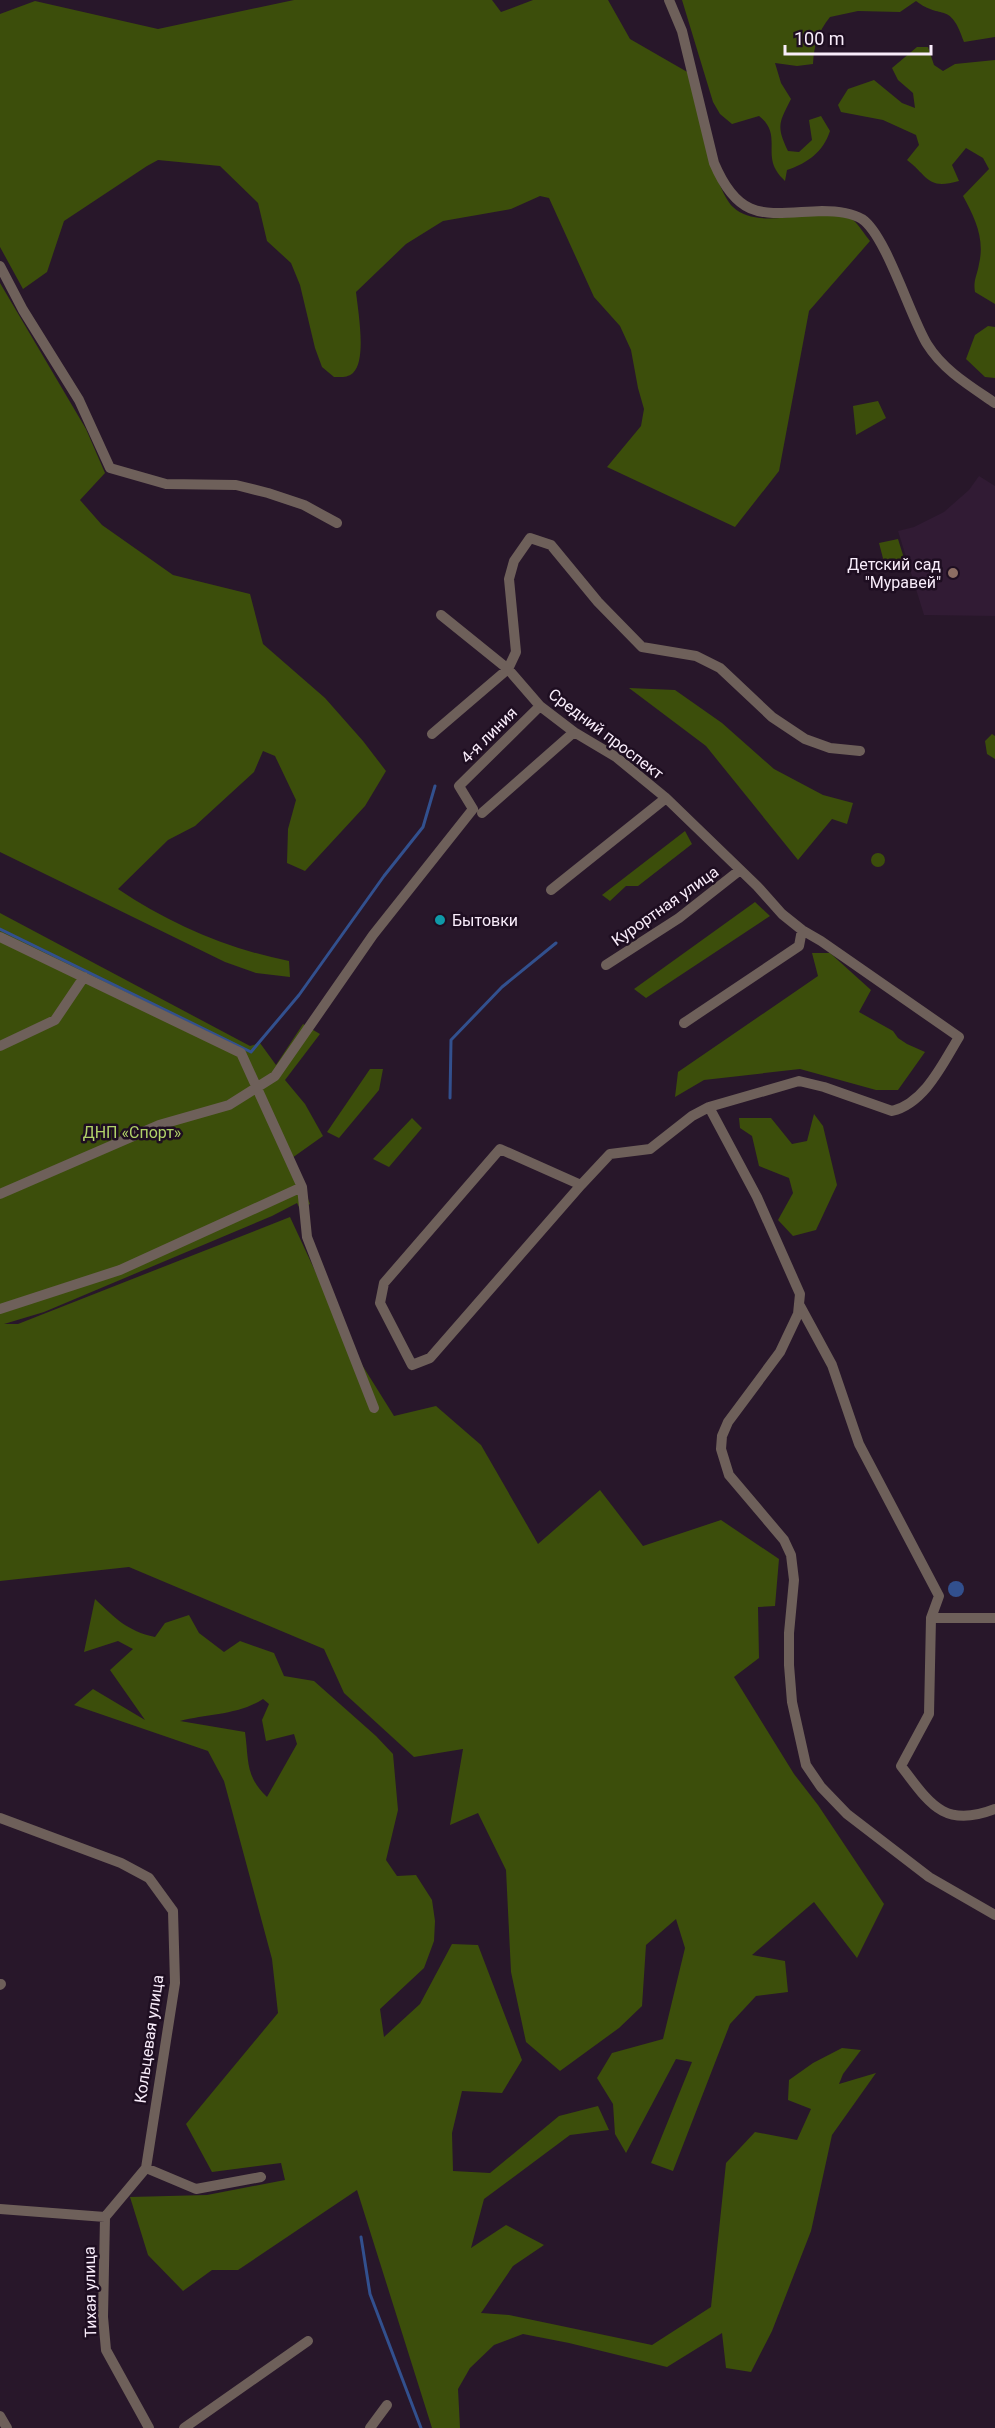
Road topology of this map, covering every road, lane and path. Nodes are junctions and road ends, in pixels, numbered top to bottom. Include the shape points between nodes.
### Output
1 (669, 0) edge
2 (0, 266) edge
3 (995, 404) edge
4 (337, 523) dead end
5 (441, 615) dead end
6 (508, 669) junction
7 (540, 706) junction
8 (574, 732) junction
9 (432, 734) dead end
10 (860, 751) dead end
11 (666, 798) junction
12 (482, 813) dead end
13 (740, 870) junction
14 (551, 890) dead end
15 (802, 930) junction
16 (0, 937) edge
17 (606, 965) dead end
18 (84, 977) junction
19 (684, 1023) dead end
20 (0, 1046) edge
21 (256, 1089) junction
22 (709, 1107) junction
23 (580, 1185) junction
24 (302, 1186) junction
25 (0, 1194) edge
26 (800, 1306) junction
27 (0, 1309) edge
28 (374, 1408) dead end
29 (931, 1618) junction
30 (995, 1618) edge
31 (995, 1809) edge
32 (0, 1818) edge
33 (995, 1915) edge
34 (146, 2168) junction
35 (261, 2177) dead end
36 (0, 2209) edge
37 (105, 2217) junction
38 (308, 2342) dead end
39 (387, 2405) dead end
40 (0, 2416) edge
41 (7, 2428) edge
42 (149, 2428) edge
43 (184, 2428) edge
44 (370, 2428) edge

1 - 3 street via 682,31 714,163 738,203 762,212 836,211 864,220 881,245 926,343 946,368
2 - 4 street via 79,400 110,468 166,484 236,485 304,506
5 - 6 street, Средний проспект
6 - 7 street, Средний проспект
6 - 9 street
6 - 10 street via 516,652 509,579 514,561 530,538 551,545 642,647 696,656 720,668 772,717 805,739 830,748
7 - 8 street, Средний проспект
7 - 21 street, 4-я линия via 459,786 472,809 373,935 275,1076
8 - 11 street, Средний проспект via 616,757
8 - 12 street
11 - 13 street, Средний проспект
11 - 14 street
13 - 15 street, Средний проспект
13 - 17 street, Курортная улица via 679,918
15 - 19 street via 799,946
15 - 22 street, Средний проспект via 959,1037 925,1089 902,1109 892,1111 799,1081
16 - 18 street
18 - 20 street via 55,1020
18 - 21 street via 241,1053
21 - 24 street
21 - 25 street via 229,1105 159,1125
22 - 23 street via 650,1149 610,1154
22 - 26 street via 757,1197 800,1294
23 - 23 street via 500,1149 384,1283 380,1303 412,1365 430,1358
24 - 27 street via 120,1270
24 - 28 street via 307,1237
26 - 29 street via 832,1365 860,1444 939,1596
26 - 33 street via 780,1352 728,1422 722,1449 729,1475 784,1540 791,1555 794,1581 789,1665 792,1702 806,1765 847,1814 929,1877
29 - 30 street
29 - 31 street via 929,1714 902,1767 926,1799 951,1817 980,1815
32 - 34 street, Кольцевая улица via 121,1863 148,1878 173,1911 175,1983
34 - 35 street via 196,2189
34 - 37 street
36 - 37 street
37 - 42 street, Тихая улица via 106,2350
38 - 43 street
39 - 44 street
40 - 41 street

